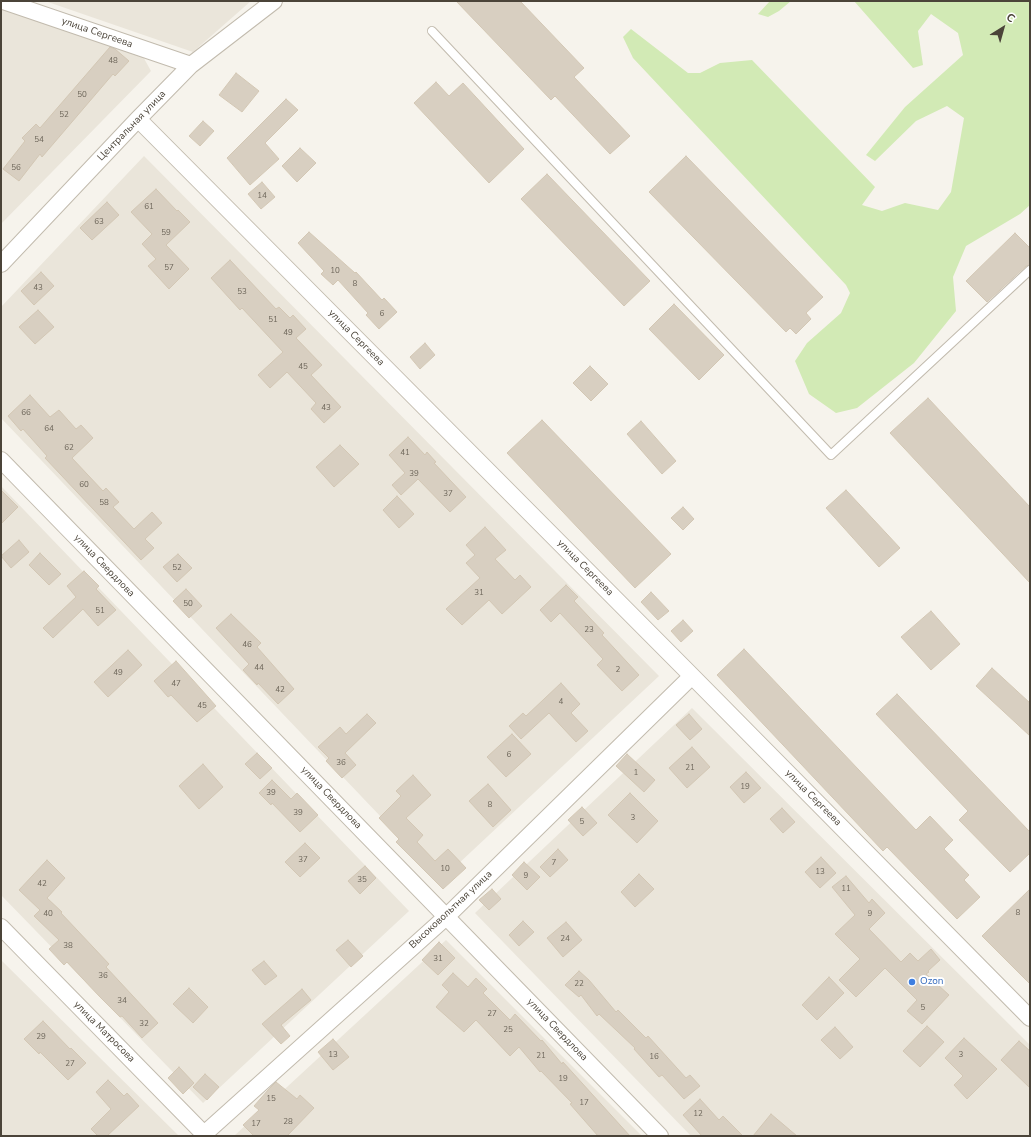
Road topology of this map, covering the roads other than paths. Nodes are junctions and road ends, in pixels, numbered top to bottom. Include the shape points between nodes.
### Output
1 (3, 1) edge
2 (274, 1) edge
3 (432, 31) dead end
4 (192, 65) junction
5 (138, 118) junction
6 (1, 264) edge
7 (1030, 270) edge
8 (1, 460) edge
9 (692, 676) junction
10 (446, 917) junction
11 (1, 927) edge
12 (1030, 1018) edge
13 (204, 1135) edge
14 (660, 1136) edge

1 - 4 street, улица Сергеева
2 - 4 street, Центральная улица
3 - 7 lane via 831,455
4 - 5 street, Центральная улица
5 - 6 street, Центральная улица
5 - 9 street, улица Сергеева
8 - 10 street, улица Свердлова
9 - 10 street, Высоковольтная улица
9 - 12 street, улица Сергеева
10 - 13 street, Высоковольтная улица
10 - 14 street, улица Свердлова
11 - 13 street, улица Матросова

